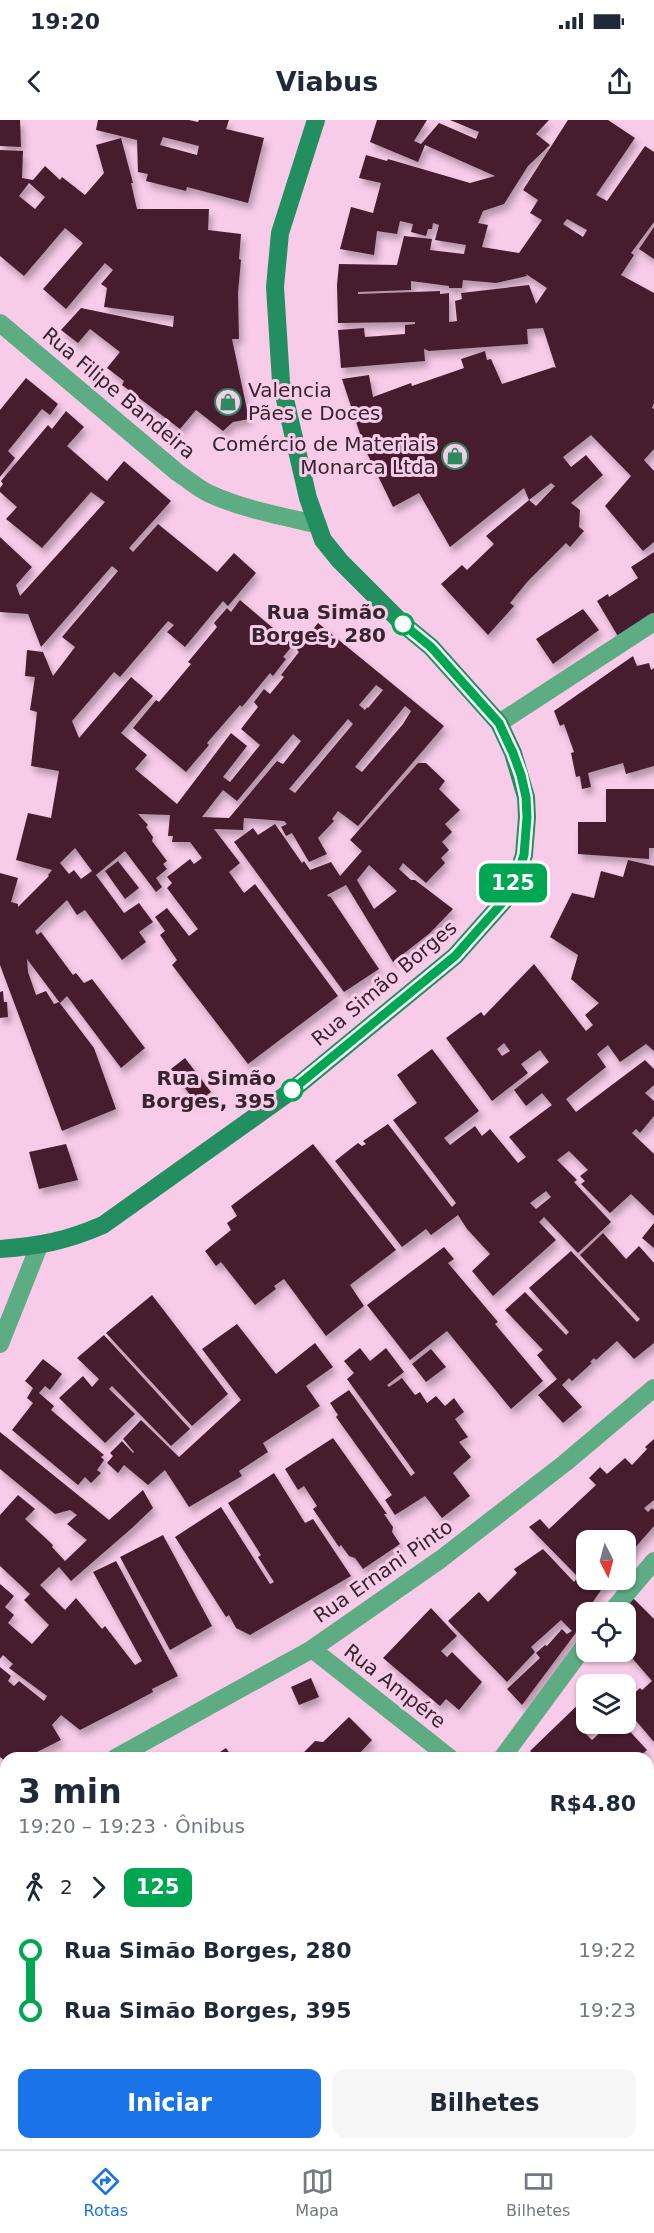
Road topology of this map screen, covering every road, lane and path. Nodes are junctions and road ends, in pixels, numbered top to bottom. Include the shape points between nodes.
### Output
1 (315, 120) edge
2 (0, 323) edge
3 (316, 524) junction
4 (654, 622) edge
5 (499, 723) junction
6 (39, 1246) junction
7 (0, 1249) edge
8 (0, 1344) edge
9 (654, 1388) edge
10 (654, 1562) edge
11 (620, 1602) edge
12 (312, 1649) junction
13 (576, 1658) edge
14 (126, 1752) edge
15 (442, 1752) edge
16 (506, 1752) edge

1 - 3 street, Rua Simão Borges via 280,233 275,287 281,382
2 - 3 street, Rua Filipe Bandeira via 197,486 254,510
3 - 5 street, Rua Simão Borges via 340,561 431,647
4 - 5 street
5 - 6 street, Rua Simão Borges via 521,775 526,797 526,838 518,873 503,902 482,928 455,956 272,1104 103,1225
6 - 7 street, Rua Simão Borges
6 - 8 street
9 - 12 street, Rua Ernani Pinto via 450,1552
10 - 11 street
12 - 14 street, Rua Ernani Pinto
12 - 15 street, Rua Ampére
13 - 16 street

